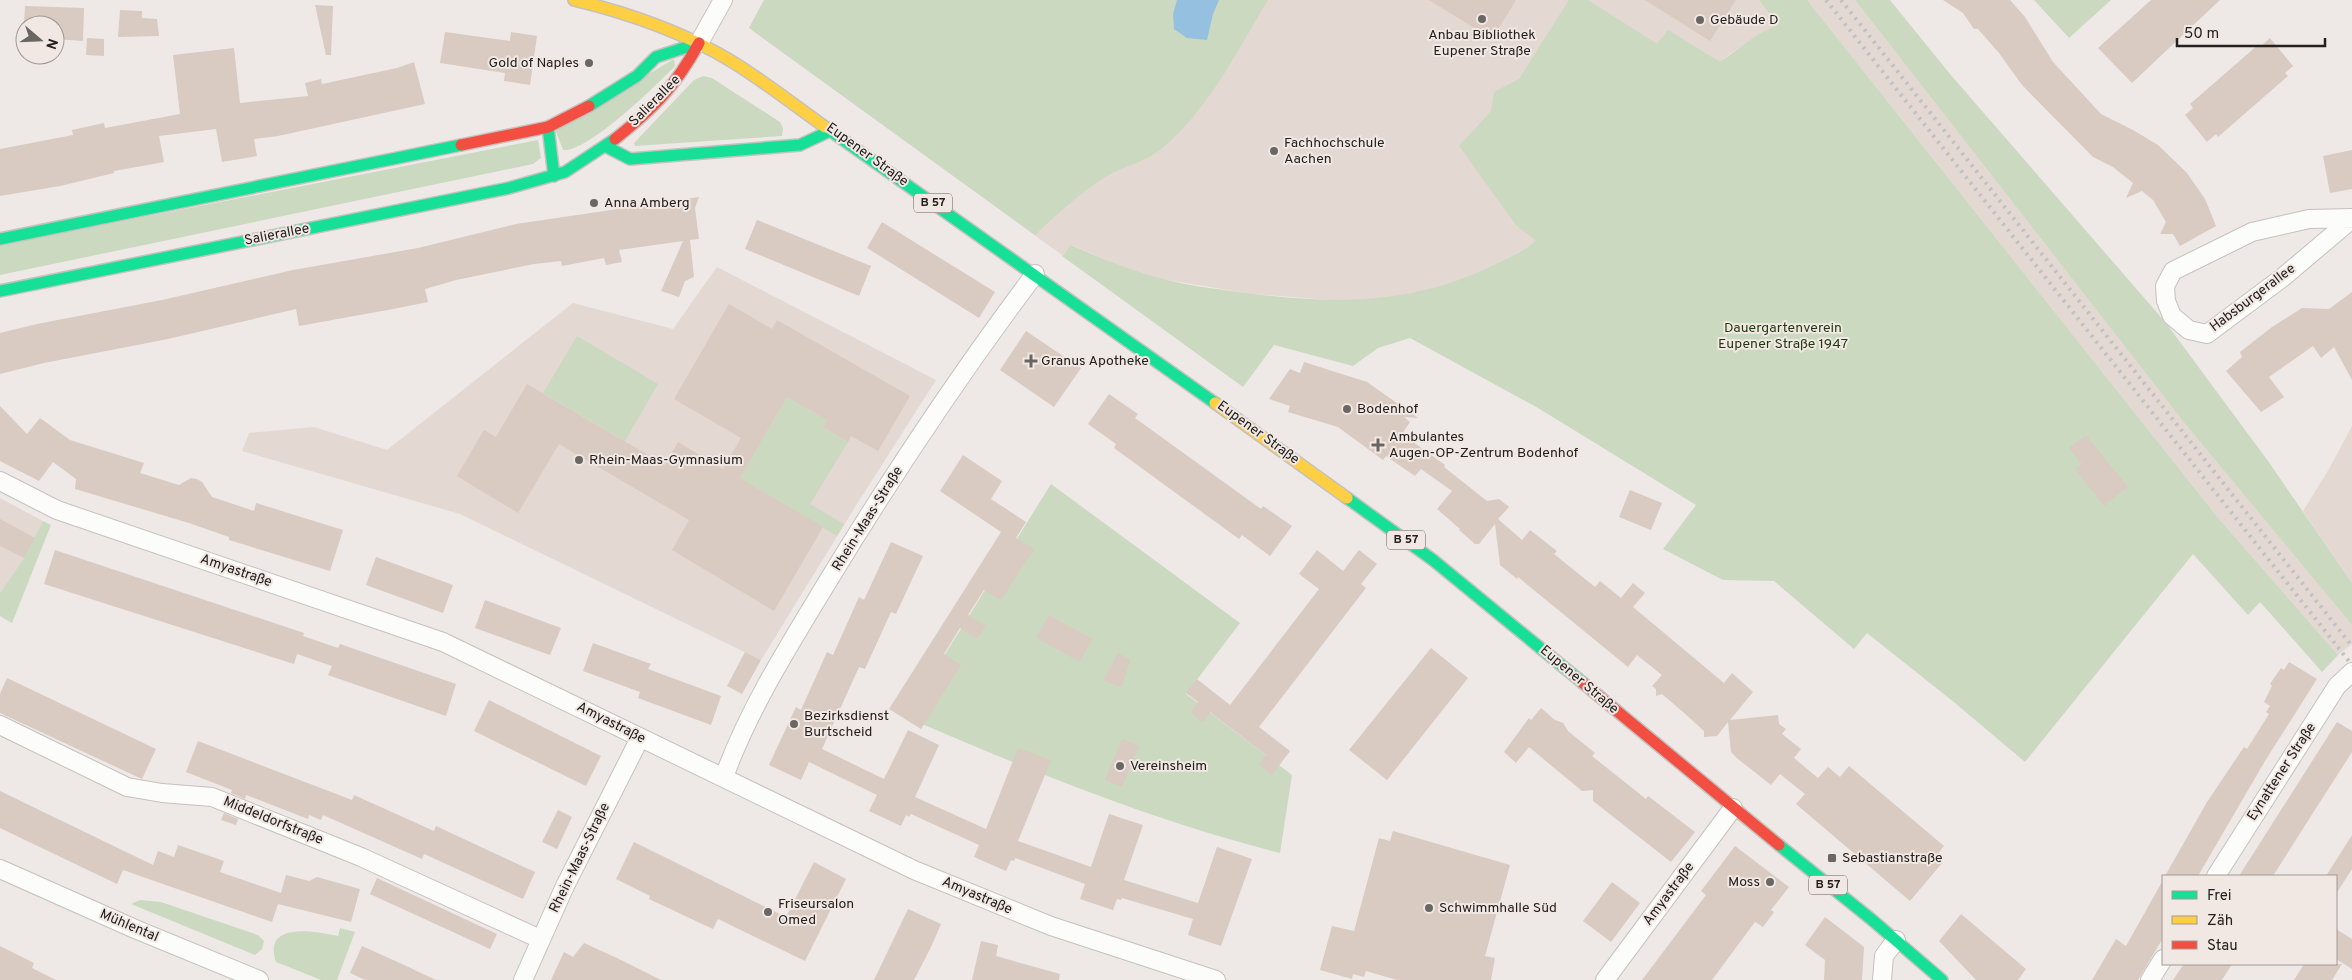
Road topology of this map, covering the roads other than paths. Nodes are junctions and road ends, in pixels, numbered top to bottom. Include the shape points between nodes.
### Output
1 (574, 0) edge
2 (723, 0) edge
3 (699, 43) junction
4 (548, 126) junction
5 (832, 130) junction
6 (605, 146) junction
7 (554, 176) junction
8 (2352, 218) edge
9 (0, 239) edge
10 (1035, 274) junction
11 (0, 291) edge
12 (0, 481) edge
13 (2352, 672) edge
14 (0, 725) edge
15 (640, 738) junction
16 (724, 777) junction
17 (1733, 808) junction
18 (0, 869) edge
19 (2217, 875) edge
20 (540, 939) junction
21 (1896, 940) junction
22 (2162, 961) edge
23 (260, 980) edge
24 (522, 980) edge
25 (1216, 980) edge
26 (1605, 980) edge
27 (1882, 980) edge
28 (1942, 980) edge
29 (2150, 980) edge

1 - 3 street, Eupener Straße / B 57 via 634,16
2 - 3 street
3 - 4 street, Salierallee via 656,57 636,76 597,102
3 - 5 street, Eupener Straße / B 57
3 - 6 street, Salierallee via 676,83
4 - 7 street
4 - 9 street, Salierallee
5 - 6 street via 800,145 630,159
5 - 10 street, Eupener Straße / B 57
6 - 7 street, Salierallee via 571,169
7 - 11 street, Salierallee via 509,188
8 - 8 street, Habsburgerallee via 2309,219 2252,232 2172,271 2165,286 2172,316 2189,330 2207,334 2282,278
10 - 16 street, Rhein-Maas-Straße via 875,505 796,635 736,744
10 - 17 street, Eupener Straße / B 57 via 1433,560
12 - 15 street, Amyastraße via 57,510 443,642
13 - 19 street, Eynattener Straße via 2337,686
14 - 20 street, Middeldorfstraße via 127,787 212,796 361,857
15 - 16 street, Amyastraße
15 - 20 street, Rhein-Maas-Straße
16 - 25 street, Amyastraße via 914,870 1005,908
17 - 21 street, Eupener Straße / B 57
17 - 26 street, Amyastraße
18 - 23 street, Mühlental
20 - 24 street, Rhein-Maas-Straße
21 - 27 street via 1884,956
21 - 28 street, B 57
22 - 29 street

